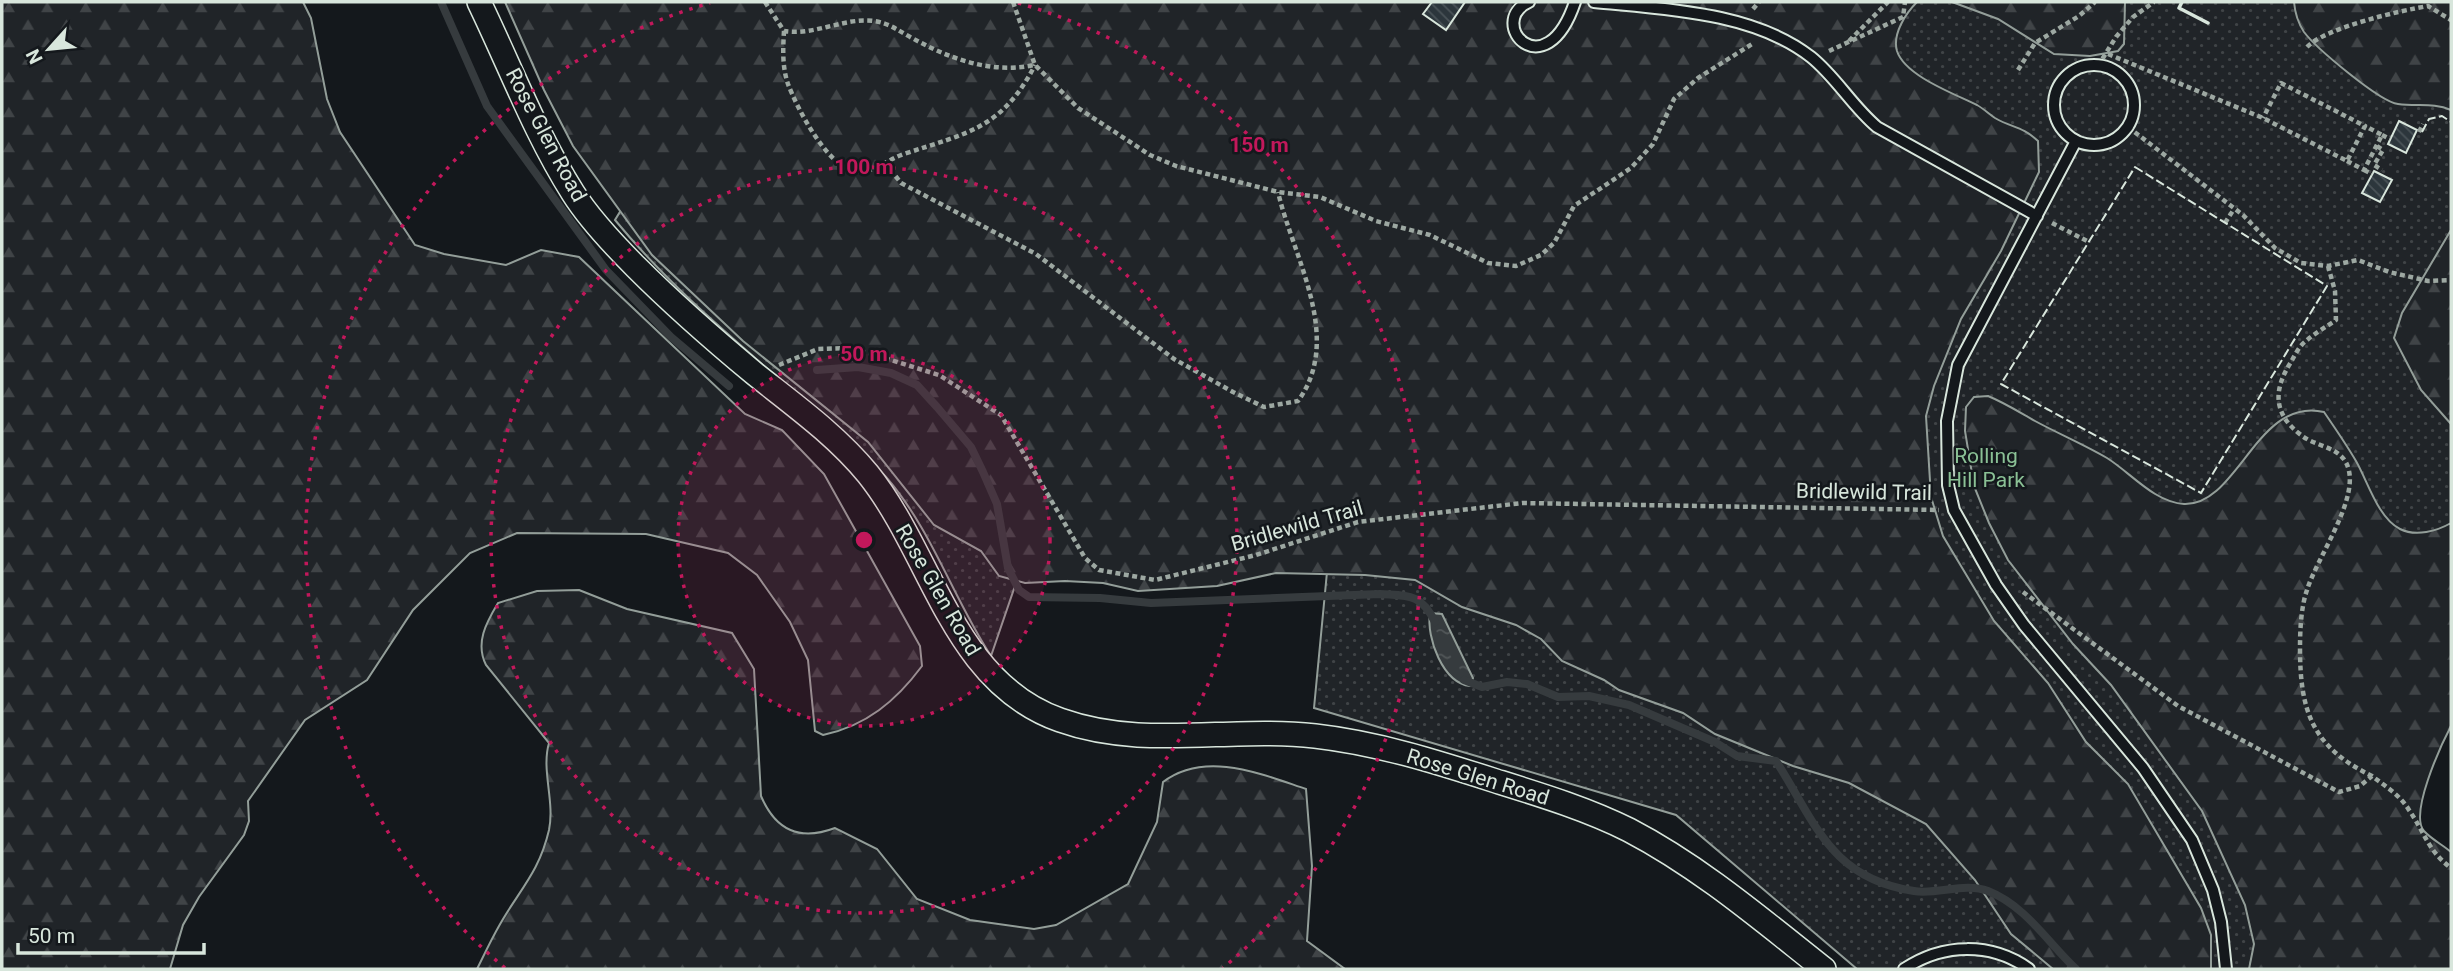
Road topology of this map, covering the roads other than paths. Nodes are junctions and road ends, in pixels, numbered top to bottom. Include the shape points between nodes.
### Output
1 (479, 2) edge
2 (1529, 2) edge
3 (1575, 2) edge
4 (1594, 2) edge
5 (2076, 141) junction
6 (2037, 215) junction
7 (1824, 969) edge
8 (1904, 969) edge
9 (2029, 969) edge
10 (2226, 969) edge

1 - 7 street, Rose Glen Road via 574,196 636,267 836,440 868,475 910,539 961,637 1000,687 1060,720 1116,734 1315,736 1385,749 1535,793 1628,830 1667,852
2 - 3 lane via 1515,14 1513,28 1519,40 1531,47 1558,38
4 - 6 lane via 1728,21 1792,43 1877,127
5 - 5 lane via 2099,145 2120,136 2127,127 2133,115 2130,88 2122,77 2098,66 2085,66 2072,72 2056,94 2057,121
5 - 6 lane
6 - 10 lane via 1958,365 1950,395 1945,455 1954,510 2024,625 2143,768 2192,840 2216,901
8 - 9 lane via 1941,951 1962,948 2001,954

